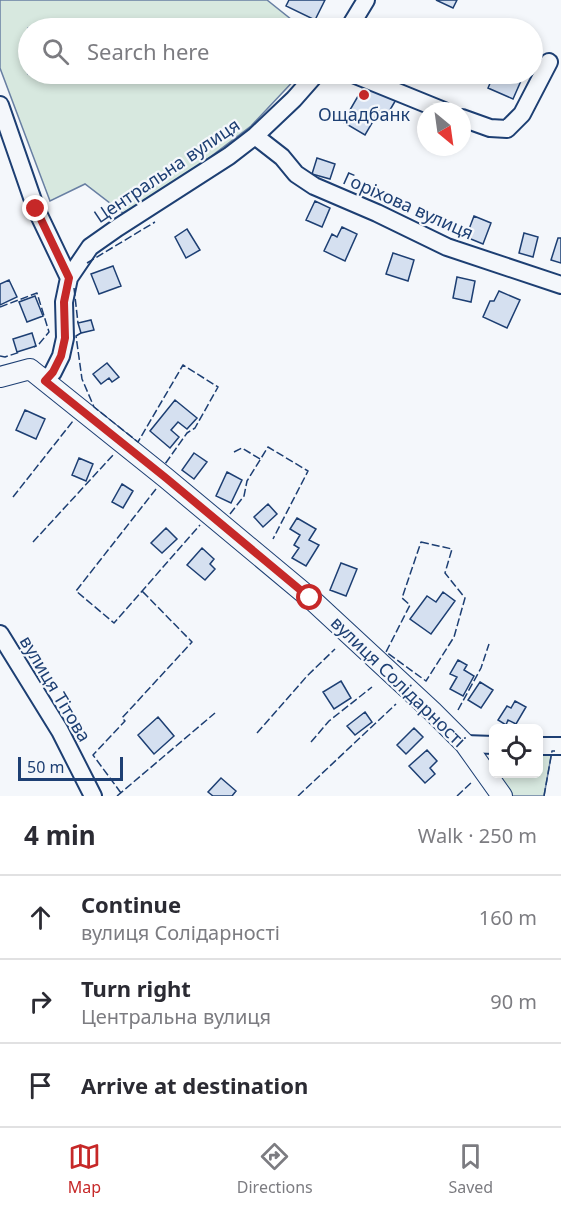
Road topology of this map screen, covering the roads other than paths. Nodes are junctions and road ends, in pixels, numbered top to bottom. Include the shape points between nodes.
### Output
1 (366, 0) edge
2 (355, 18) edge
3 (549, 62) dead end
4 (543, 74) edge
5 (307, 84) edge
6 (378, 84) edge
7 (538, 84) edge
8 (422, 102) edge
9 (0, 105) edge
10 (471, 121) edge
11 (255, 136) junction
12 (69, 278) junction
13 (561, 285) edge
14 (0, 377) edge
15 (45, 381) junction
16 (0, 634) edge
17 (465, 744) junction
18 (489, 745) edge
19 (543, 746) edge
20 (561, 746) edge
21 (93, 796) edge
22 (502, 796) edge

1 - 2 street
3 - 4 street
5 - 11 street, Центральна вулиця
6 - 8 street
7 - 10 street via 522,114 507,129
9 - 12 street via 36,209
11 - 12 street, Центральна вулиця via 90,247
11 - 13 street, Горіхова вулиця via 314,186 447,247
12 - 15 street, Центральна вулиця via 63,347
14 - 15 main road, вулиця Солідарності via 30,369
15 - 17 main road, вулиця Солідарності via 310,598
16 - 21 street, вулиця Тітова via 60,731
17 - 18 street
17 - 22 main road, вулиця Солідарності
19 - 20 street

